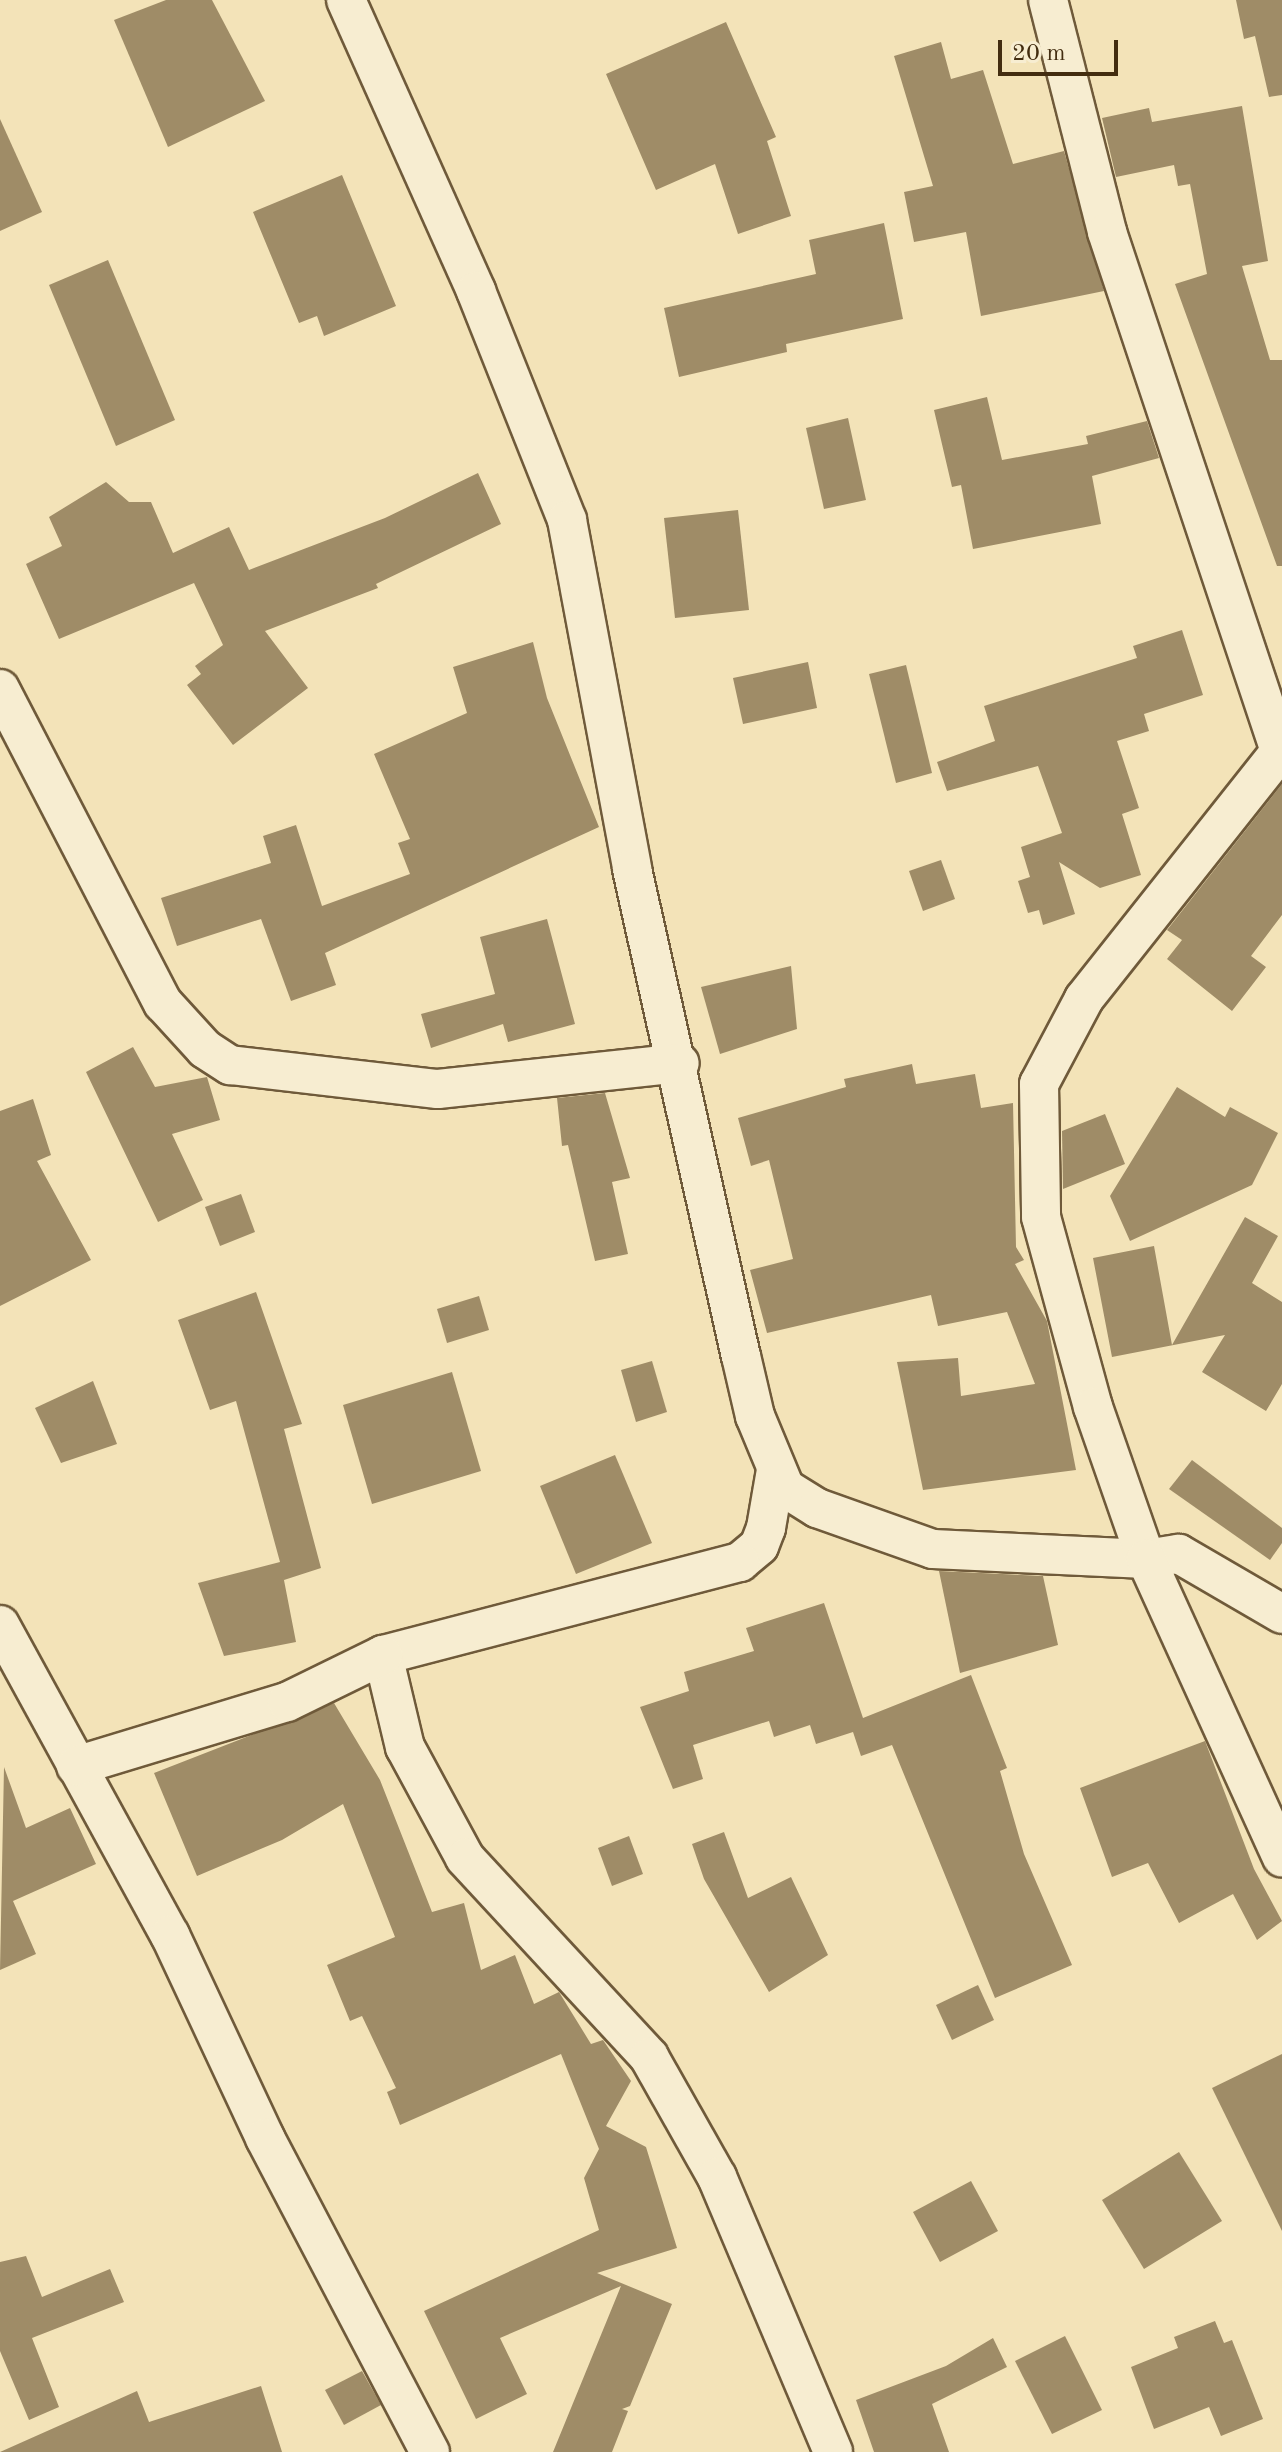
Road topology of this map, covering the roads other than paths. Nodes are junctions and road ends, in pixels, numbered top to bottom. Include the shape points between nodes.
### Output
1 (346, 0) edge
2 (1048, 0) edge
3 (0, 689) edge
4 (1281, 750) edge
5 (680, 1063) junction
6 (776, 1470) junction
7 (1146, 1559) junction
8 (1282, 1614) edge
9 (0, 1625) edge
10 (383, 1655) junction
11 (76, 1766) junction
12 (1282, 1858) edge
13 (430, 2452) edge
14 (833, 2452) edge

1 - 5 street via 476,291 567,520 632,869
2 - 4 street via 1107,232
3 - 5 street via 163,1003 205,1049 230,1065 438,1089
4 - 7 street via 1084,999 1039,1084 1041,1217 1093,1407
5 - 6 street via 741,1356
6 - 7 street via 795,1498 933,1549
6 - 10 street via 759,1546 740,1562
7 - 8 street via 1179,1554
7 - 12 street
9 - 11 street
10 - 11 street via 287,1702
10 - 14 street via 405,1747 465,1858 649,2057 717,2177
11 - 13 street via 170,1935 265,2138

